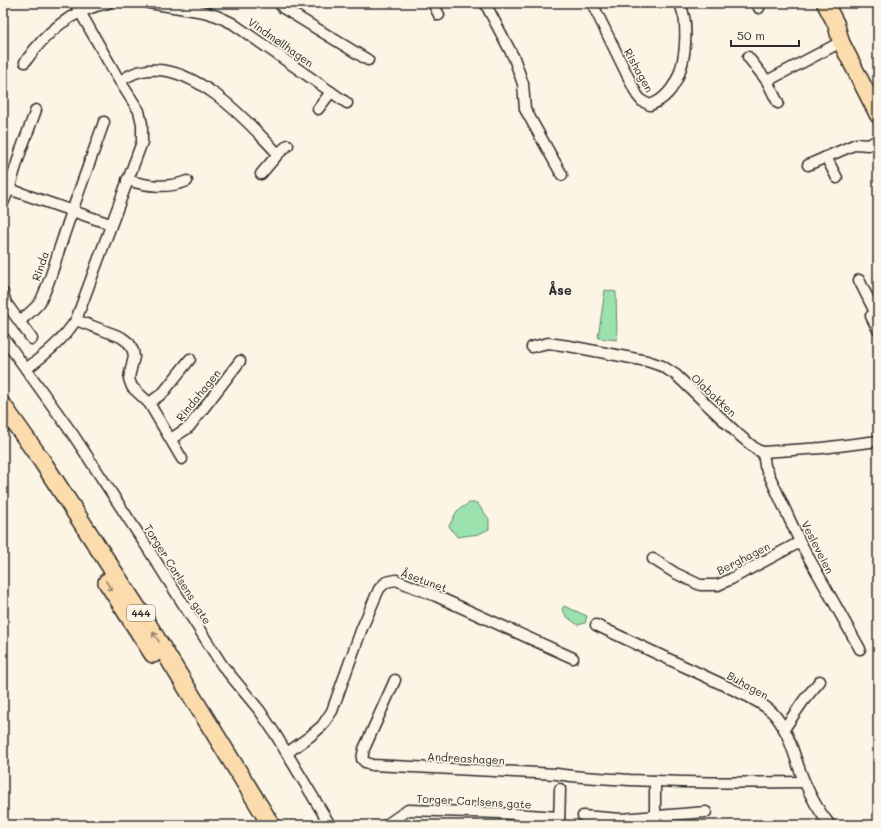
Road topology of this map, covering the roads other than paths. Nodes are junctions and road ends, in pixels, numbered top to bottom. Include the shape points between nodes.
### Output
1 (108, 3) edge
2 (149, 3) edge
3 (279, 3) edge
4 (433, 3) edge
5 (485, 3) edge
6 (592, 3) edge
7 (680, 3) edge
8 (816, 3) edge
9 (825, 3) edge
10 (78, 8) edge
11 (438, 15) dead end
12 (842, 42) junction
13 (748, 57) dead end
14 (368, 60) dead end
15 (25, 62) dead end
16 (120, 81) junction
17 (766, 81) junction
18 (331, 92) junction
19 (347, 103) dead end
20 (778, 103) dead end
21 (318, 109) dead end
22 (36, 110) dead end
23 (878, 115) edge
24 (104, 122) dead end
25 (878, 140) edge
26 (288, 145) dead end
27 (278, 154) junction
28 (826, 157) junction
29 (808, 165) dead end
30 (261, 174) dead end
31 (562, 175) dead end
32 (837, 178) dead end
33 (127, 180) junction
34 (188, 181) dead end
35 (9, 189) junction
36 (3, 204) edge
37 (72, 211) junction
38 (110, 224) junction
39 (859, 280) dead end
40 (3, 294) edge
41 (76, 320) junction
42 (20, 321) junction
43 (878, 330) edge
44 (3, 337) edge
45 (32, 339) dead end
46 (532, 347) dead end
47 (190, 359) dead end
48 (240, 361) dead end
49 (26, 369) junction
50 (149, 403) junction
51 (3, 406) edge
52 (3, 425) edge
53 (171, 439) junction
54 (878, 441) edge
55 (763, 452) junction
56 (182, 459) dead end
57 (800, 542) junction
58 (653, 559) dead end
59 (596, 626) dead end
60 (860, 649) dead end
61 (573, 658) dead end
62 (395, 680) dead end
63 (820, 681) dead end
64 (784, 728) junction
65 (287, 753) junction
66 (655, 781) junction
67 (804, 782) junction
68 (560, 789) dead end
69 (706, 812) dead end
70 (655, 815) junction
71 (583, 816) dead end
72 (559, 821) edge
73 (258, 825) edge
74 (271, 825) edge
75 (330, 825) edge
76 (386, 825) edge
77 (830, 825) edge

1 - 10 street
2 - 18 street, Vindmøllhagen via 217,16 232,23
3 - 14 street via 283,8
4 - 11 street
5 - 31 street via 514,58 523,84 525,109
6 - 7 street, Rishagen via 637,95 642,102 650,105 667,94 680,76 685,50 685,23
8 - 12 main road
9 - 12 main road
10 - 15 street via 41,40
10 - 16 street
12 - 17 street
12 - 23 main road
13 - 17 street
16 - 27 street via 143,70 177,73 195,81 228,104
16 - 33 street via 139,111 142,124 142,142
17 - 20 street
18 - 19 street, Vindmøllhagen
18 - 21 street
22 - 35 street
24 - 37 street, Rinda
25 - 28 street via 868,145 856,144
26 - 27 street
27 - 30 street
28 - 29 street
28 - 32 street
33 - 34 street via 142,185 165,186
33 - 38 street
35 - 36 street
35 - 37 street
37 - 38 street
37 - 42 street, Rinda via 48,284 39,302
38 - 41 street
39 - 43 street via 875,312 871,316
40 - 42 street via 6,303
41 - 49 street via 55,346
41 - 50 street, Rindahagen via 121,337 129,343 134,357 130,383 134,391 146,398
42 - 45 street
44 - 49 street, Torger Carlsens gate
46 - 55 street, Olabakken via 548,343 569,346 662,366 739,435
47 - 50 street via 163,393
48 - 53 street, Rindahagen via 189,427
49 - 65 street, Torger Carlsens gate via 74,436 222,665 260,712
50 - 53 street, Rindahagen
74 -> 51 highway, 444 via 145,620 42,461
52 -> 73 highway, 444 via 184,702
53 - 56 street, Rindahagen
54 - 55 street
55 - 57 street, Vesleveien via 765,466
57 - 58 street, Berghagen via 718,585 700,585
57 - 60 street, Vesleveien
59 - 64 street, Buhagen via 747,696 772,713
61 - 65 street, Åsetunet via 436,596 396,580 386,582 379,589 362,628 332,711 322,726
62 - 66 street, Andreashagen via 364,749 362,759 372,765
63 - 64 street
64 - 67 street, Buhagen
65 - 75 street, Torger Carlsens gate
66 - 67 street, Andreashagen
66 - 70 street
67 - 77 street, Buhagen
68 - 72 street
69 - 70 street
70 - 71 street via 622,819
72 - 76 street, Torger Carlsens gate via 500,813 408,810

